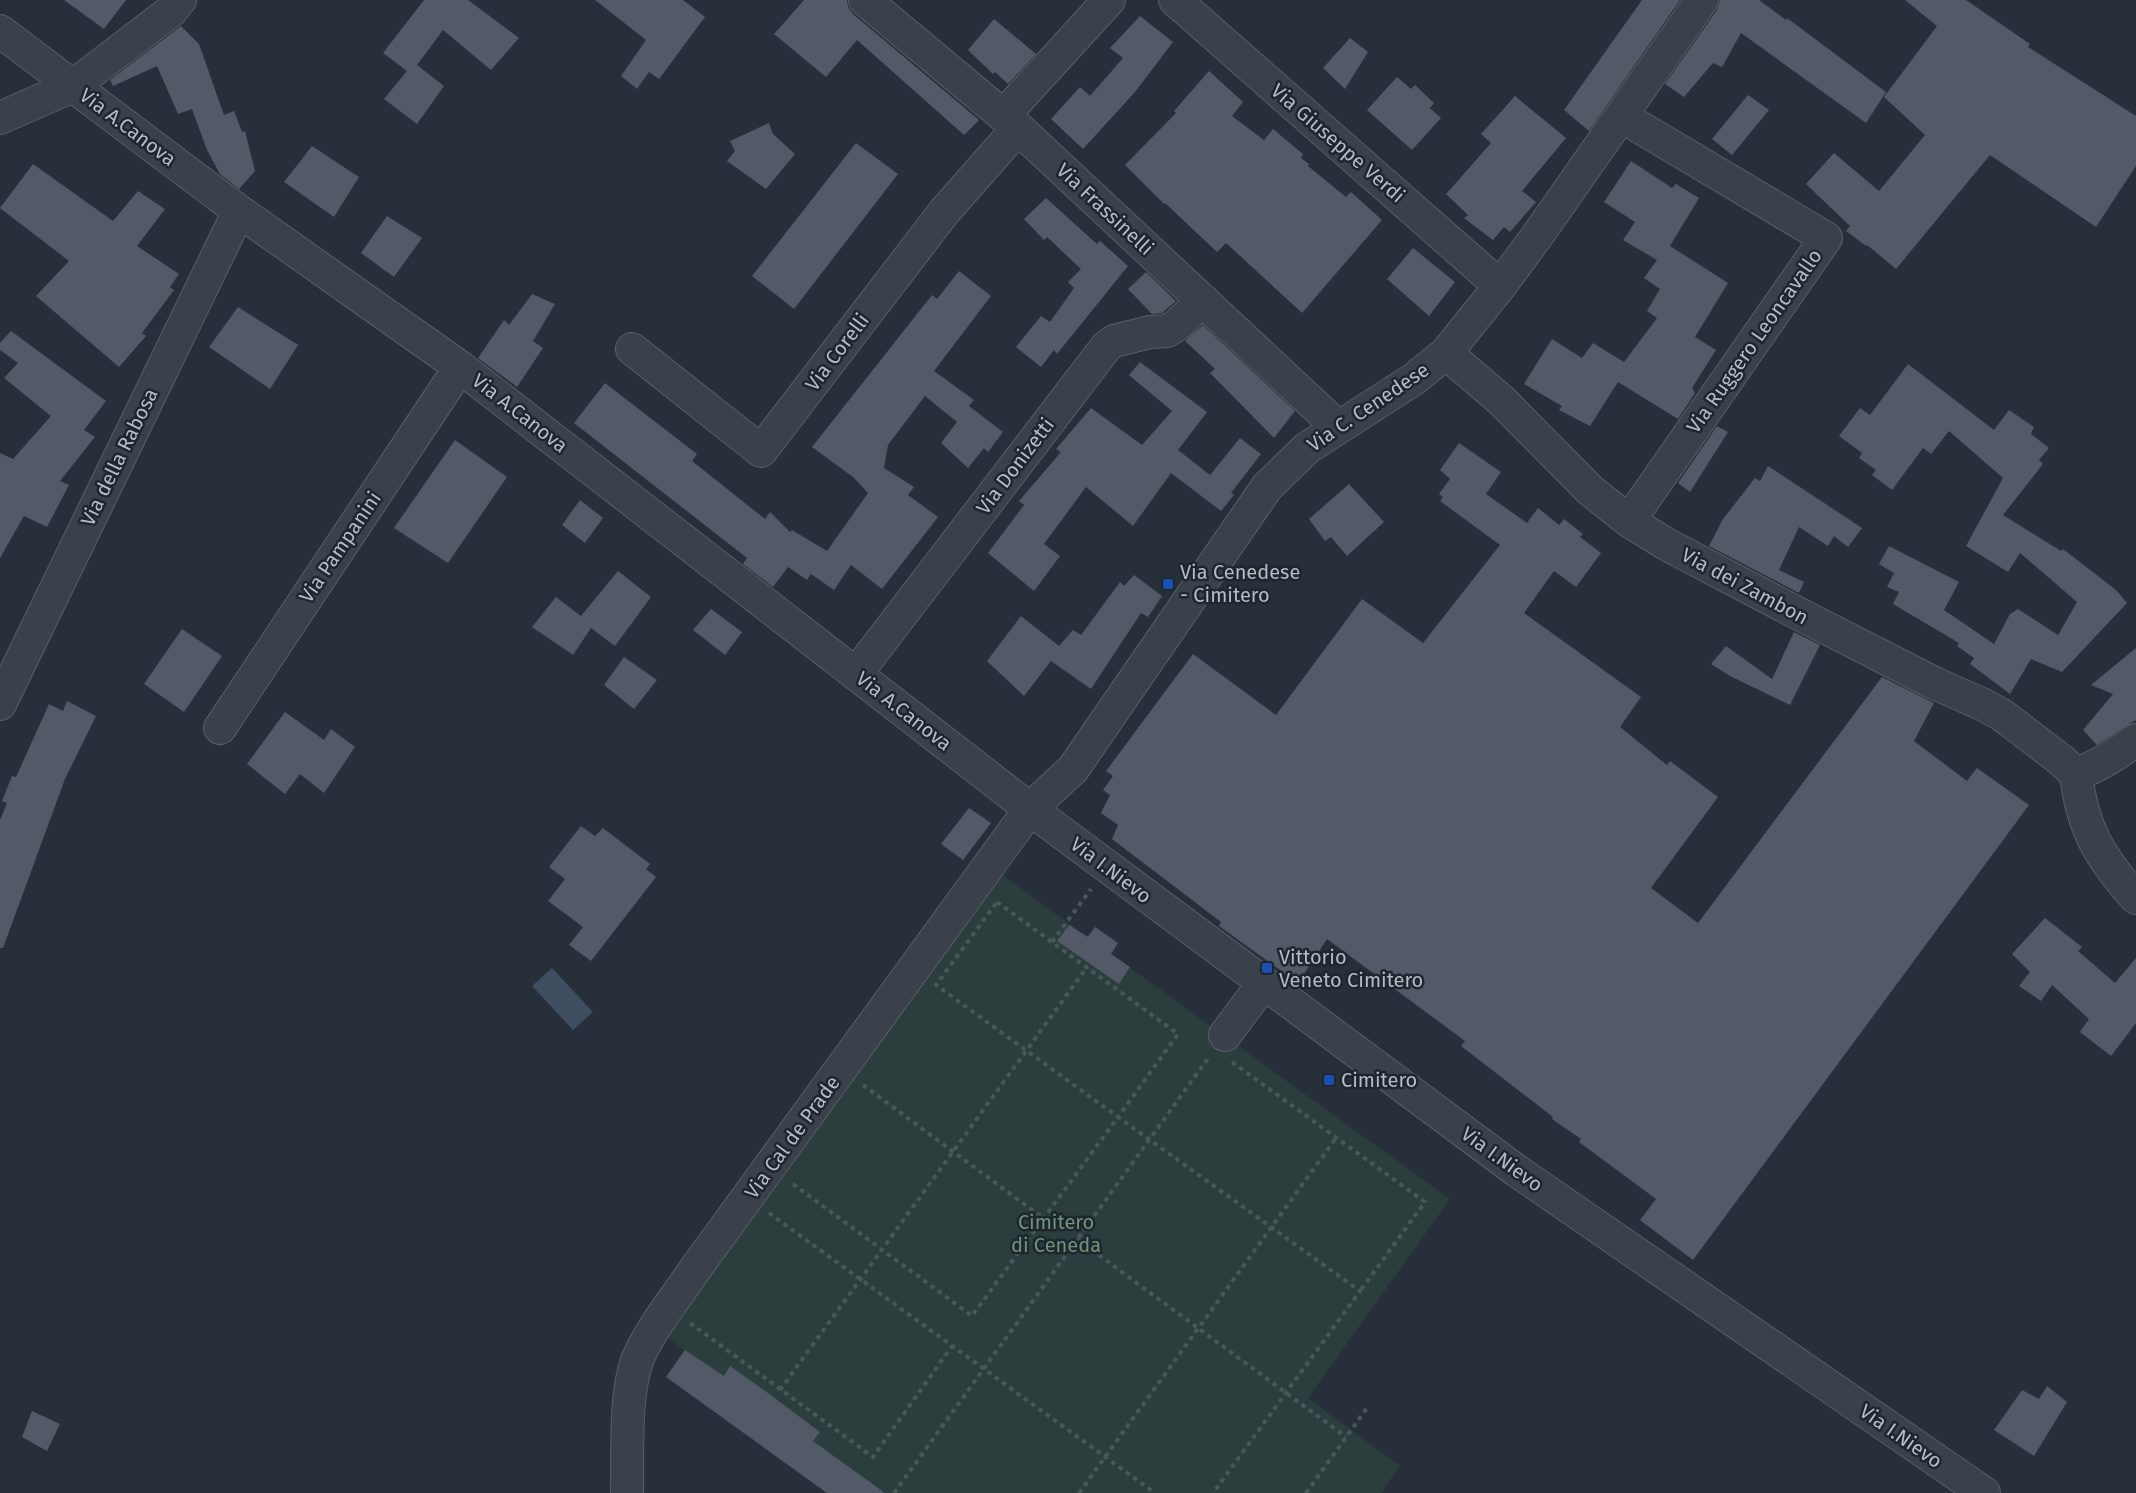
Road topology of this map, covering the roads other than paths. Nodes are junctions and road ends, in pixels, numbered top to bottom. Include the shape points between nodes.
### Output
1 (180, 0) edge
2 (865, 0) edge
3 (1109, 0) edge
4 (1175, 0) edge
5 (1702, 0) edge
6 (0, 31) edge
7 (73, 86) junction
8 (1620, 116) junction
9 (0, 118) edge
10 (1011, 122) junction
11 (239, 211) junction
12 (1500, 286) junction
13 (1203, 300) junction
14 (632, 349) dead end
15 (1446, 352) junction
16 (460, 367) junction
17 (1338, 427) junction
18 (1629, 521) junction
19 (856, 674) junction
20 (0, 704) edge
21 (220, 728) dead end
22 (2136, 740) edge
23 (2076, 774) junction
24 (1030, 809) junction
25 (2136, 898) edge
26 (1263, 984) junction
27 (1221, 1047) road end
28 (627, 1493) edge
29 (1984, 1493) edge

1 - 7 street
2 - 10 street, Via Frassinelli
3 - 10 street
4 - 12 street, Via Giuseppe Verdi
5 - 8 street, Via C. Cenedese
6 - 7 street, Via A.Canova
7 - 9 street
7 - 11 street, Via A.Canova
8 - 12 street, Via C. Cenedese
8 - 18 street, Via Ruggero Leoncavallo via 1826,238
10 - 13 street, Via Frassinelli
10 - 14 street, Via Corelli via 761,451
11 - 16 street, Via A.Canova
11 - 20 street, Via della Rabosa
12 - 15 street, Via C. Cenedese
13 - 17 street, Via Frassinelli
13 - 19 street, Via Donizetti via 1167,331 1114,341 1106,347
15 - 17 street, Via C. Cenedese via 1414,379
15 - 18 street, Via dei Zambon via 1502,401 1605,504
16 - 19 street, Via A.Canova
16 - 21 street, Via Pampanini
17 - 24 street, Via C. Cenedese via 1307,448 1267,487 1073,769
18 - 23 street, Via dei Zambon via 1801,615 1984,705
19 - 24 street, Via A.Canova
22 - 23 street
23 - 25 street via 2091,837
24 - 26 street, Via I.Nievo
24 - 28 street, Via Cal de Prade via 656,1328 638,1359 630,1394
26 - 27 street
26 - 29 street, Via I.Nievo via 1517,1171

